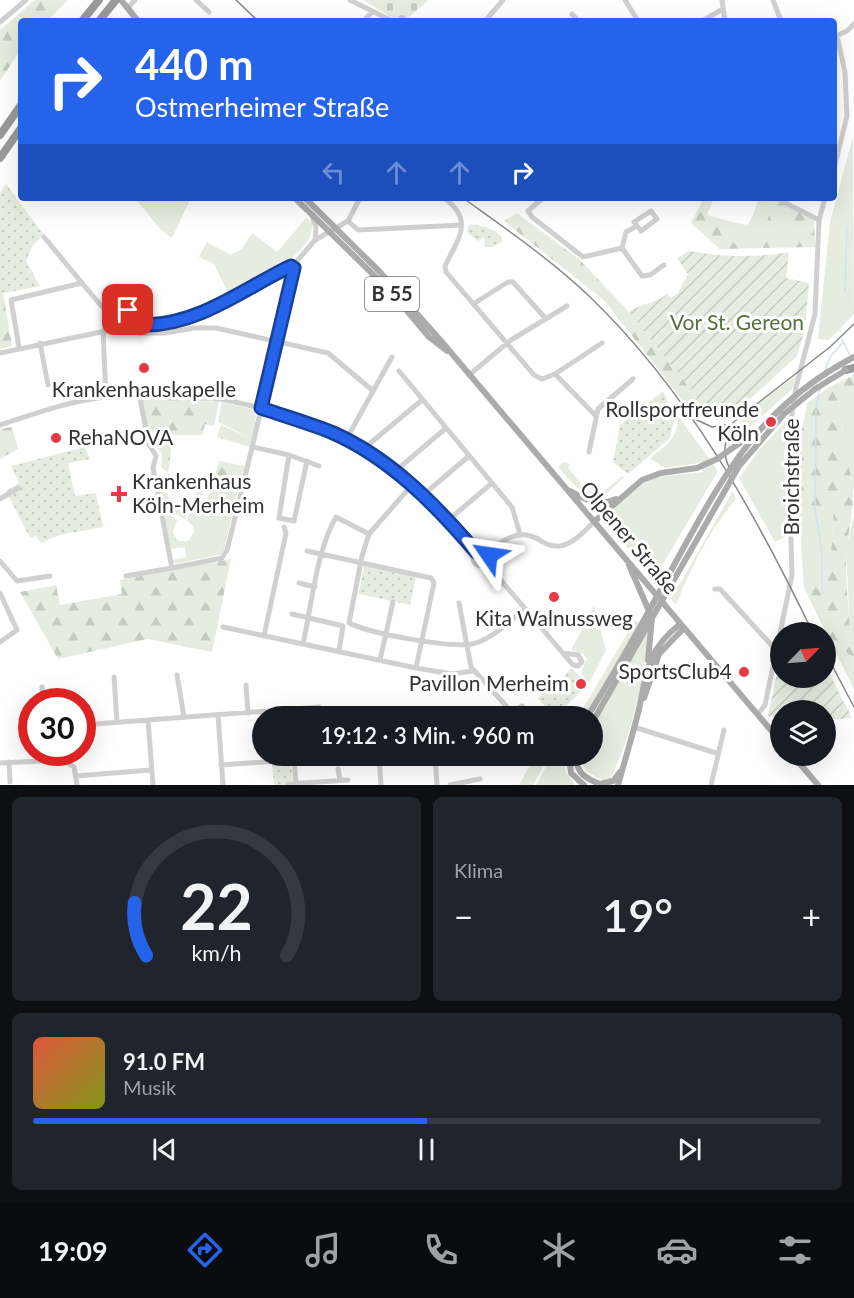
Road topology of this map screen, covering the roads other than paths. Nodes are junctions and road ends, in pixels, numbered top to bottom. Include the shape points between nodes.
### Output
1 (26, 0) edge
2 (99, 0) edge
3 (135, 0) edge
4 (196, 0) edge
5 (208, 0) edge
6 (350, 0) edge
7 (503, 0) edge
8 (625, 0) edge
9 (722, 0) edge
10 (773, 0) edge
11 (120, 1) edge
12 (202, 6) junction
13 (128, 8) junction
14 (723, 9) junction
15 (209, 12) dead end
16 (371, 13) junction
17 (572, 14) dead end
18 (84, 18) edge
19 (102, 18) edge
20 (136, 18) edge
21 (366, 18) edge
22 (387, 18) edge
23 (488, 18) edge
24 (575, 18) edge
25 (636, 18) edge
26 (707, 18) edge
27 (724, 18) edge
28 (780, 18) edge
29 (0, 22) edge
30 (854, 24) edge
31 (837, 35) edge
32 (837, 40) edge
33 (18, 109) edge
34 (18, 132) edge
35 (0, 135) edge
36 (837, 157) edge
37 (0, 158) edge
38 (298, 201) edge
39 (308, 201) edge
40 (358, 201) edge
41 (447, 201) edge
42 (540, 201) edge
43 (782, 201) edge
44 (824, 201) edge
45 (311, 213) junction
46 (819, 220) junction
47 (348, 221) junction
48 (462, 225) junction
49 (637, 226) dead end
50 (334, 231) junction
51 (44, 237) dead end
52 (315, 240) junction
53 (622, 248) junction
54 (664, 265) dead end
55 (293, 267) junction
56 (82, 283) junction
57 (473, 304) junction
58 (567, 306) dead end
59 (128, 310) dead end
60 (546, 319) junction
61 (120, 328) junction
62 (103, 331) junction
63 (275, 341) junction
64 (40, 343) junction
65 (602, 343) dead end
66 (507, 344) junction
67 (19, 347) junction
68 (0, 352) edge
69 (392, 357) dead end
70 (854, 357) edge
71 (851, 368) edge
72 (399, 371) dead end
73 (555, 374) junction
74 (469, 375) junction
75 (633, 379) dead end
76 (48, 385) dead end
77 (372, 390) junction
78 (139, 394) junction
79 (106, 397) junction
80 (422, 400) junction
81 (261, 408) junction
82 (595, 415) junction
83 (0, 425) edge
84 (446, 428) junction
85 (759, 429) junction
86 (346, 440) junction
87 (368, 445) dead end
88 (253, 447) junction
89 (589, 452) dead end
90 (289, 455) junction
91 (469, 456) junction
92 (307, 461) junction
93 (319, 466) dead end
94 (399, 468) dead end
95 (492, 483) junction
96 (412, 485) junction
97 (564, 487) junction
98 (18, 488) dead end
99 (429, 490) dead end
100 (622, 496) junction
101 (0, 499) edge
102 (452, 517) dead end
103 (594, 521) junction
104 (284, 527) dead end
105 (369, 534) junction
106 (520, 534) junction
107 (307, 550) dead end
108 (476, 552) junction
109 (488, 553) junction
110 (322, 554) junction
111 (626, 558) junction
112 (0, 561) edge
113 (361, 562) junction
114 (487, 564) junction
115 (172, 568) junction
116 (50, 576) dead end
117 (126, 576) dead end
118 (298, 583) dead end
119 (315, 587) junction
120 (715, 589) dead end
121 (0, 592) edge
122 (393, 602) dead end
123 (459, 603) dead end
124 (524, 609) junction
125 (292, 614) dead end
126 (309, 618) junction
127 (782, 622) edge
128 (346, 625) junction
129 (682, 626) junction
130 (223, 627) dead end
131 (386, 633) junction
132 (264, 636) junction
133 (422, 640) junction
134 (0, 642) edge
135 (770, 643) edge
136 (303, 644) junction
137 (466, 646) junction
138 (339, 651) junction
139 (562, 653) dead end
140 (380, 660) junction
141 (647, 667) junction
142 (416, 668) junction
143 (472, 671) junction
144 (177, 675) dead end
145 (114, 677) dead end
146 (770, 682) edge
147 (246, 685) dead end
148 (507, 706) edge
149 (593, 706) edge
150 (602, 706) edge
151 (640, 706) junction
152 (248, 713) junction
153 (252, 713) edge
154 (758, 714) junction
155 (218, 715) junction
156 (183, 717) junction
157 (147, 720) junction
158 (117, 722) junction
159 (96, 724) edge
160 (634, 727) junction
161 (770, 729) edge
162 (724, 730) dead end
163 (716, 753) junction
164 (18, 761) edge
165 (9, 762) junction
166 (252, 762) edge
167 (0, 763) edge
168 (221, 765) junction
169 (70, 766) edge
170 (295, 766) edge
171 (380, 766) edge
172 (436, 766) edge
173 (570, 766) edge
174 (578, 766) edge
175 (802, 766) edge
176 (339, 769) dead end
177 (151, 770) junction
178 (622, 770) junction
179 (76, 776) junction
180 (480, 779) dead end
181 (340, 780) junction
182 (348, 780) dead end
183 (10, 782) dead end
184 (296, 783) junction
185 (288, 784) edge
186 (601, 784) edge
187 (77, 785) edge
188 (153, 785) edge
189 (223, 785) edge
190 (381, 785) edge
191 (437, 785) edge
192 (450, 785) edge
193 (584, 785) edge
194 (618, 785) edge
195 (711, 785) edge
196 (818, 785) edge

1 - 29 street
2 - 18 highway
3 - 13 street
4 - 12 street
5 - 12 street
6 - 16 street
7 - 23 street
8 - 25 street
9 - 14 street
10 - 28 street
11 - 13 main road
11 - 19 highway
12 - 15 street
13 - 20 main road
14 - 26 street
14 - 27 street
16 - 21 street
16 - 22 street
17 - 24 street
30 - 31 street
32 - 36 street via 845,72 847,116
33 - 35 highway
34 - 37 highway
38 - 45 main road, Olpener Straße / B 55
39 - 50 main road, Olpener Straße / B 55
40 - 47 street
41 - 48 street via 460,213
42 - 53 street via 528,211 532,218 580,256
43 - 46 street
44 - 46 street, Broichstraße
45 - 50 main road, Olpener Straße / B 55
45 - 52 street
46 - 127 street, Broichstraße via 815,314 791,419 788,456 793,568
47 - 48 street via 358,230
47 - 50 street
48 - 57 street via 445,269
49 - 53 street via 627,232
50 - 52 street
50 - 74 main road, Olpener Straße / B 55 via 387,280
51 - 56 street
52 - 55 street via 293,261
53 - 54 street via 642,276 650,276
55 - 59 street via 176,322 147,325
55 - 63 street
56 - 61 street
56 - 67 street via 11,300
57 - 60 street via 513,282
57 - 66 street
58 - 60 street
60 - 66 street
61 - 62 street
61 - 63 street via 165,333 216,328
62 - 64 street
62 - 79 street
63 - 77 street via 328,353
63 - 81 street
64 - 67 street
64 - 76 street
65 - 73 street
66 - 73 street via 537,378
66 - 74 street
67 - 68 street
69 - 77 street
70 - 85 main road, bridge via 807,385
71 - 150 main road, bridge via 815,389 784,414 739,466
72 - 80 street
73 - 82 street
74 - 97 main road, Olpener Straße / B 55
75 - 82 street
77 - 86 street
78 - 79 street
78 - 81 street via 221,399
78 - 115 street via 149,444 156,456 153,468
79 - 83 street via 52,408
80 - 84 street
80 - 87 street
81 - 86 street
81 - 88 street
82 - 89 street
84 - 91 street
84 - 94 street
85 - 100 main road, bridge via 717,459 697,468 650,476
85 - 149 main road, bridge via 722,480
86 - 96 street
88 - 90 street
88 - 115 street via 225,555
90 - 92 street
90 - 92 street via 279,518 294,521
91 - 95 street
91 - 99 street
92 - 93 street
95 - 102 street
95 - 106 street via 512,507
96 - 105 street
96 - 108 street
97 - 100 main road, B 55 via 595,503
97 - 103 main road, Olpener Straße / B 55
98 - 101 street
100 - 103 main road
103 - 106 street via 562,546 551,546
103 - 111 main road, Olpener Straße / B 55
104 - 132 street via 286,533
105 - 110 street via 336,517
105 - 113 street
106 - 109 street via 507,538
107 - 110 street
108 - 109 street
108 - 114 street via 475,564
109 - 114 street
110 - 113 street
110 - 119 street
111 - 129 main road, Olpener Straße / B 55
111 - 141 main road via 652,618
112 - 116 street via 17,581
113 - 128 street
113 - 133 street via 433,579
114 - 124 street
115 - 117 street
118 - 119 street
119 - 126 street
120 - 135 street via 720,589
121 - 134 street via 17,630
122 - 131 street
123 - 137 street
124 - 137 street via 495,633
124 - 139 street
125 - 126 street
126 - 128 street
126 - 136 street
128 - 131 street
128 - 138 street
129 - 141 main road via 660,642
129 - 151 main road via 657,656
129 - 154 main road, Olpener Straße / B 55
130 - 132 street
131 - 133 street
131 - 140 street
132 - 136 street
133 - 137 street
133 - 142 street
136 - 138 street
137 - 143 street
138 - 140 street
140 - 142 street
141 - 151 main road
142 - 143 street via 452,674
143 - 148 street
144 - 156 street
145 - 158 street
146 - 154 street, Broichstraße via 765,705
147 - 152 street
151 - 160 main road
152 - 153 street
152 - 155 street
154 - 161 main road, Olpener Straße / B 55
155 - 156 street
155 - 168 street
156 - 157 street
157 - 158 street
157 - 177 street
158 - 159 street
160 - 163 street
160 - 178 main road
162 - 163 street
163 - 195 street via 718,761
164 - 165 street
165 - 167 street
165 - 183 street
166 - 168 street
168 - 189 street
169 - 179 street
170 - 184 street
171 - 190 street
172 - 191 street
173 - 193 main road via 571,773
174 - 186 main road via 583,775
175 - 196 main road
176 - 181 street
177 - 179 street
177 - 188 street
178 - 186 main road via 613,781
178 - 194 main road
179 - 187 street
180 - 192 street
181 - 182 street
181 - 184 street
184 - 185 street

